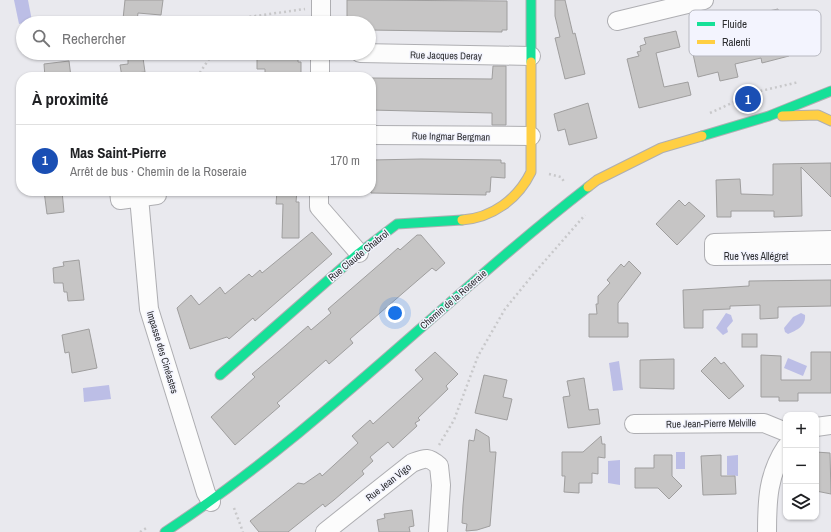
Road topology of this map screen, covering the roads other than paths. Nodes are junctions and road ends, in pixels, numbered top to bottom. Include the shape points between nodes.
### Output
1 (531, 0) edge
2 (704, 0) edge
3 (617, 21) dead end
4 (376, 53) edge
5 (531, 56) junction
6 (320, 60) edge
7 (320, 72) edge
8 (831, 91) edge
9 (769, 116) junction
10 (831, 121) edge
11 (376, 135) edge
12 (531, 136) junction
13 (120, 196) edge
14 (148, 196) edge
15 (320, 196) edge
16 (139, 197) junction
17 (831, 240) edge
18 (359, 253) junction
19 (831, 255) edge
20 (220, 375) dead end
21 (634, 424) dead end
22 (831, 425) edge
23 (819, 427) edge
24 (783, 431) edge
25 (785, 448) edge
26 (211, 502) junction
27 (165, 532) edge
28 (325, 532) edge
29 (438, 532) edge
30 (767, 532) edge

1 - 5 street, Rue Claude Chabrol
2 - 3 street
4 - 5 street, Rue Jacques Deray
5 - 12 street, Rue Claude Chabrol
6 - 7 street
8 - 9 street, Chemin de la Roseraie
9 - 10 street, Chemin de la Roseraie via 818,115
9 - 26 street, Chemin de la Roseraie via 661,148 597,180 535,228 342,397
11 - 12 street, Rue Ingmar Bergman
12 - 18 street, Rue Claude Chabrol via 531,172 523,188 492,213 476,219 397,224
13 - 16 street via 120,200
14 - 16 street
15 - 18 street via 319,207
16 - 26 street, Impasse des Cinéastes via 149,309 206,493
17 - 19 street, Rue Yves Allégret via 714,243 714,256
18 - 20 street, Rue Claude Chabrol
21 - 24 street, Rue Jean-Pierre Melville via 764,423
22 - 23 street
25 - 30 street via 776,462 767,497
26 - 27 street, Chemin de la Roseraie
28 - 29 street, Rue Jean Vigo via 412,463 425,458 439,466 441,485

